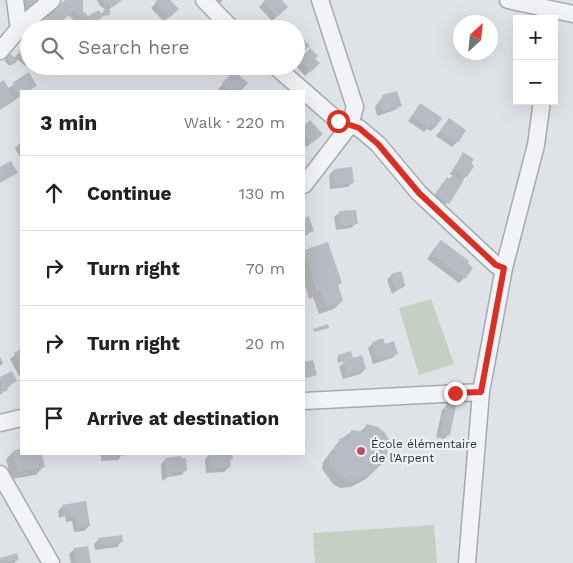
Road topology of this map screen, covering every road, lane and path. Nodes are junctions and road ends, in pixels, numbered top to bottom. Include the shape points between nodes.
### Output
1 (15, 0) edge
2 (52, 0) edge
3 (204, 0) edge
4 (320, 0) edge
5 (508, 0) edge
6 (554, 14) edge
7 (573, 14) edge
8 (28, 20) edge
9 (223, 20) edge
10 (20, 25) edge
11 (20, 27) edge
12 (0, 50) edge
13 (285, 75) edge
14 (302, 90) edge
15 (305, 92) edge
16 (541, 105) edge
17 (350, 125) junction
18 (305, 184) edge
19 (504, 268) junction
20 (481, 392) junction
21 (305, 401) edge
22 (20, 418) edge
23 (0, 422) edge
24 (0, 474) edge
25 (51, 563) edge
26 (467, 563) edge

1 - 10 street
2 - 8 street
3 - 9 street
4 - 17 street via 355,107
5 - 6 street
6 - 7 street
11 - 12 street
13 - 14 street
15 - 17 street via 338,121
16 - 19 street via 536,145
17 - 18 street
17 - 19 street via 359,128 378,144 419,193 496,265
19 - 20 street
20 - 21 street
20 - 26 street
22 - 23 street
24 - 25 street

